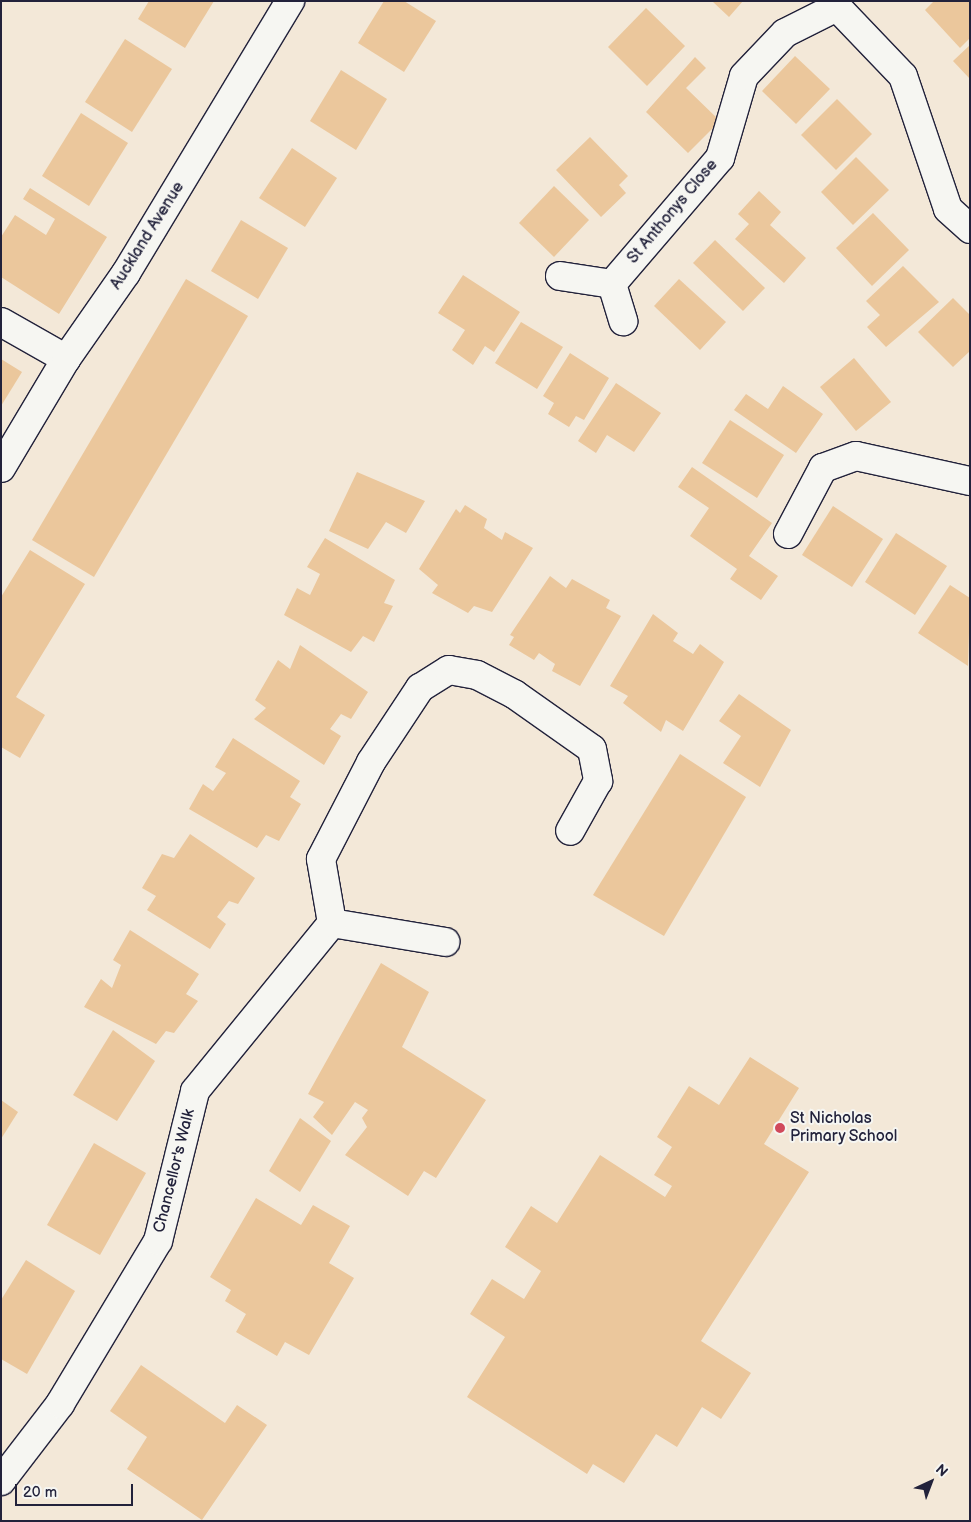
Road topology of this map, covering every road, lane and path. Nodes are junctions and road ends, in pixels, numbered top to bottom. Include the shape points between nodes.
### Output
1 (290, 1) edge
2 (837, 4) edge
3 (970, 229) edge
4 (560, 276) dead end
5 (612, 284) junction
6 (1, 322) edge
7 (623, 322) dead end
8 (66, 359) junction
9 (1, 468) edge
10 (970, 481) edge
11 (788, 534) dead end
12 (570, 831) dead end
13 (332, 923) junction
14 (445, 942) dead end
15 (1, 1481) edge

1 - 8 street, Auckland Avenue via 126,273
2 - 3 street, St Anthonys Close via 903,76 948,208
2 - 5 street, St Anthonys Close via 785,33 744,76 720,158
4 - 5 street
5 - 7 street
6 - 8 street
8 - 9 street, Auckland Avenue
10 - 11 street via 856,456 823,468
12 - 13 street via 598,781 592,749 514,694 477,675 449,670 420,688 371,762 321,859
13 - 14 street
13 - 15 street, Chancellor's Walk via 194,1092 158,1241 60,1404

